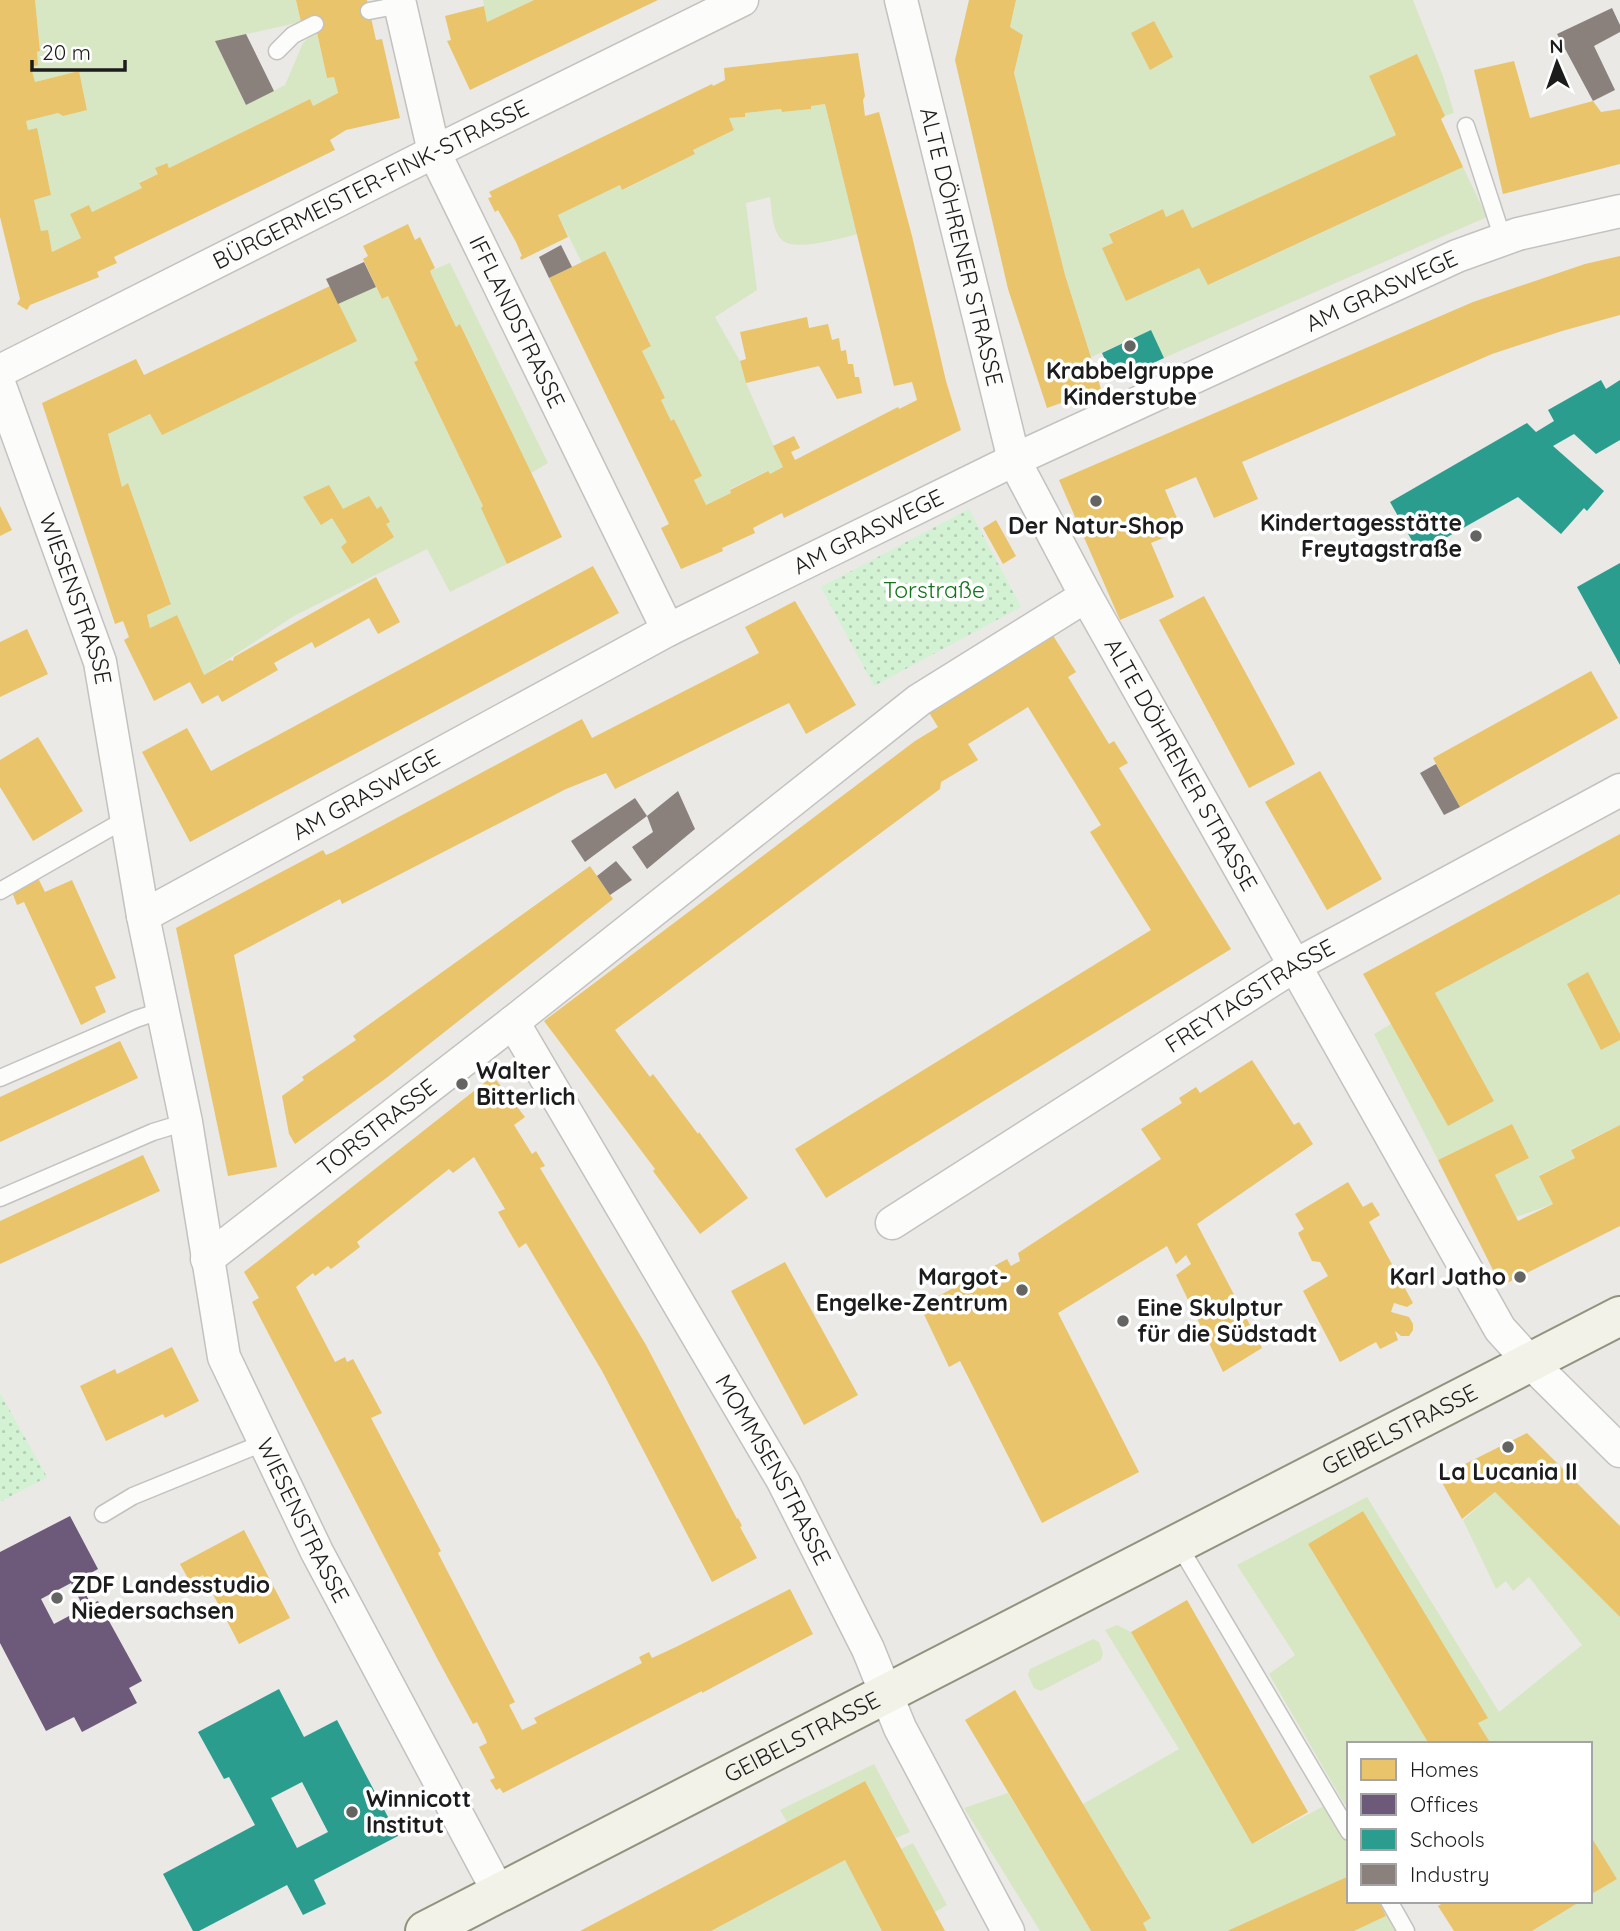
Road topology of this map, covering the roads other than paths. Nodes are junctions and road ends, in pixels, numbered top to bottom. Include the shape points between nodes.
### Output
1 (742, 0) edge
2 (901, 0) edge
3 (400, 3) edge
4 (369, 11) dead end
5 (315, 24) dead end
6 (277, 51) dead end
7 (1466, 126) dead end
8 (433, 152) junction
9 (1620, 211) edge
10 (1503, 239) junction
11 (0, 371) edge
12 (0, 386) edge
13 (1014, 460) junction
14 (1086, 596) junction
15 (668, 630) junction
16 (1620, 790) edge
17 (126, 818) junction
18 (0, 891) edge
19 (143, 916) junction
20 (1294, 966) junction
21 (163, 1010) junction
22 (513, 1022) junction
23 (0, 1078) edge
24 (186, 1122) junction
25 (0, 1198) edge
26 (892, 1223) dead end
27 (207, 1259) junction
28 (1620, 1316) edge
29 (1530, 1362) junction
30 (263, 1443) junction
31 (1620, 1451) edge
32 (103, 1514) dead end
33 (1178, 1544) junction
34 (886, 1694) junction
35 (1347, 1829) edge
36 (499, 1893) junction
37 (1390, 1903) edge
38 (425, 1931) edge
39 (1008, 1931) edge
40 (1406, 1931) edge

1 - 8 street, BÜRGERMEISTER-FINK-STRASSE
2 - 13 street, ALTE DÖHRENER STRASSE
3 - 4 lane
3 - 8 street, IFFLANDSTRASSE
5 - 6 lane via 293,35
7 - 10 lane
8 - 11 street, BÜRGERMEISTER-FINK-STRASSE
8 - 15 street, IFFLANDSTRASSE
9 - 10 street, AM GRASWEGE
10 - 13 street, AM GRASWEGE
12 - 17 street, WIESENSTRASSE via 100,662
13 - 14 street, ALTE DÖHRENER STRASSE
13 - 15 street, AM GRASWEGE
14 - 20 street, ALTE DÖHRENER STRASSE
14 - 22 street, TORSTRASSE via 919,700
15 - 19 street, AM GRASWEGE
16 - 20 street, FREYTAGSTRASSE
17 - 18 lane
17 - 19 street, WIESENSTRASSE
19 - 21 street, WIESENSTRASSE
20 - 26 street, FREYTAGSTRASSE
20 - 29 street, ALTE DÖHRENER STRASSE via 1500,1329
21 - 23 lane
21 - 24 street, WIESENSTRASSE
22 - 27 street, TORSTRASSE
22 - 34 street, MOMMSENSTRASSE via 783,1481
24 - 25 lane
24 - 27 street, WIESENSTRASSE
27 - 30 street, WIESENSTRASSE via 224,1357
28 - 29 street, GEIBELSTRASSE
29 - 31 street, ALTE DÖHRENER STRASSE
29 - 33 street, GEIBELSTRASSE
30 - 32 lane via 133,1496
30 - 36 street, WIESENSTRASSE
33 - 34 street, GEIBELSTRASSE
33 - 35 lane
34 - 36 street, GEIBELSTRASSE
34 - 39 street, MOMMSENSTRASSE
36 - 38 street, GEIBELSTRASSE
37 - 40 lane

